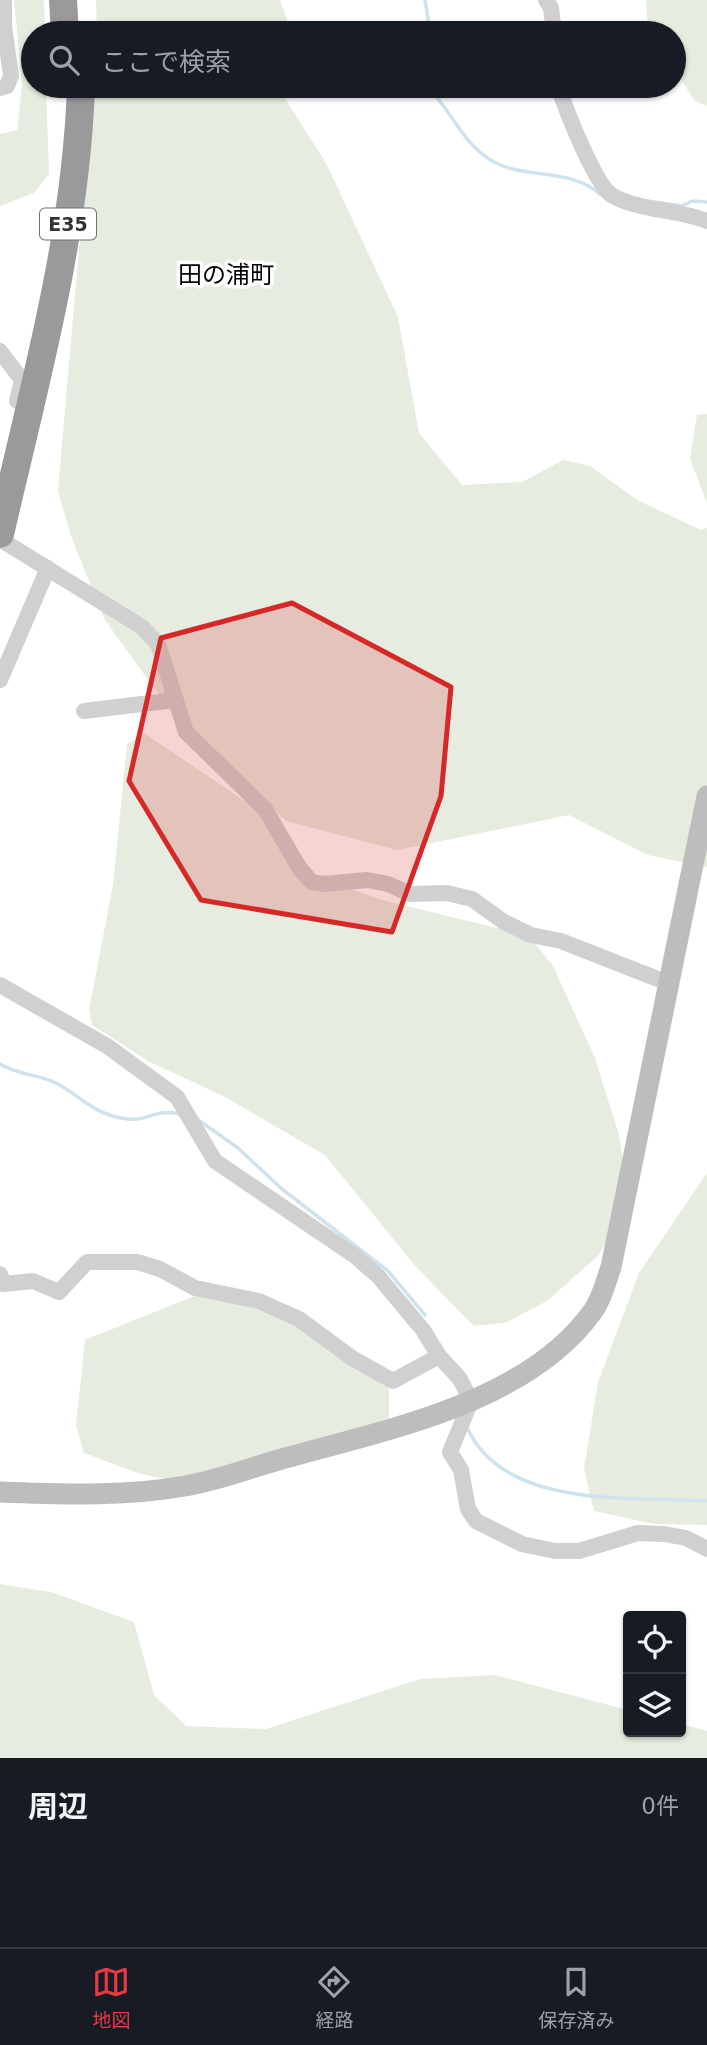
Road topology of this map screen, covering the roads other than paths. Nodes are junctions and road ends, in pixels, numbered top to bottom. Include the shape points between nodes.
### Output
1 (4, 0) edge
2 (63, 0) edge
3 (68, 0) edge
4 (83, 0) edge
5 (547, 0) edge
6 (64, 21) edge
7 (69, 21) edge
8 (83, 21) edge
9 (553, 21) edge
10 (2, 27) edge
11 (0, 88) edge
12 (68, 98) edge
13 (80, 98) edge
14 (563, 98) edge
15 (707, 221) edge
16 (0, 351) edge
17 (40, 360) junction
18 (0, 482) edge
19 (0, 537) edge
20 (48, 568) junction
21 (0, 680) edge
22 (175, 700) junction
23 (84, 711) dead end
24 (707, 796) edge
25 (668, 984) junction
26 (0, 985) edge
27 (0, 1274) edge
28 (439, 1356) junction
29 (471, 1401) junction
30 (0, 1492) edge
31 (707, 1549) edge

1 - 10 street
2 - 6 highway
3 - 7 highway
4 - 8 highway
5 - 9 street
10 - 11 street via 10,76 7,86
12 - 17 highway, E35 via 54,270
13 - 17 highway, E35 via 68,225
14 - 15 street via 591,168 604,188 621,200
16 - 18 street via 22,380
17 - 19 highway, E35
19 - 20 street
20 - 21 street
20 - 22 street via 142,628 158,644
22 - 23 street
22 - 25 street via 186,732 265,809 312,882 367,880 411,894 447,893 472,900 531,935 561,941
24 - 25 street
25 - 29 street via 611,1267 594,1310 570,1338 542,1359 503,1387
26 - 28 street via 107,1046 177,1097 215,1161 378,1276 424,1330
27 - 28 street via 4,1284 33,1281 59,1292 87,1262 137,1262 195,1288 276,1308 393,1381
28 - 29 street via 460,1379
29 - 30 street via 413,1423 187,1486 123,1493
29 - 31 street via 450,1452 461,1470 468,1509 488,1530 555,1551 579,1551 638,1533 687,1538

